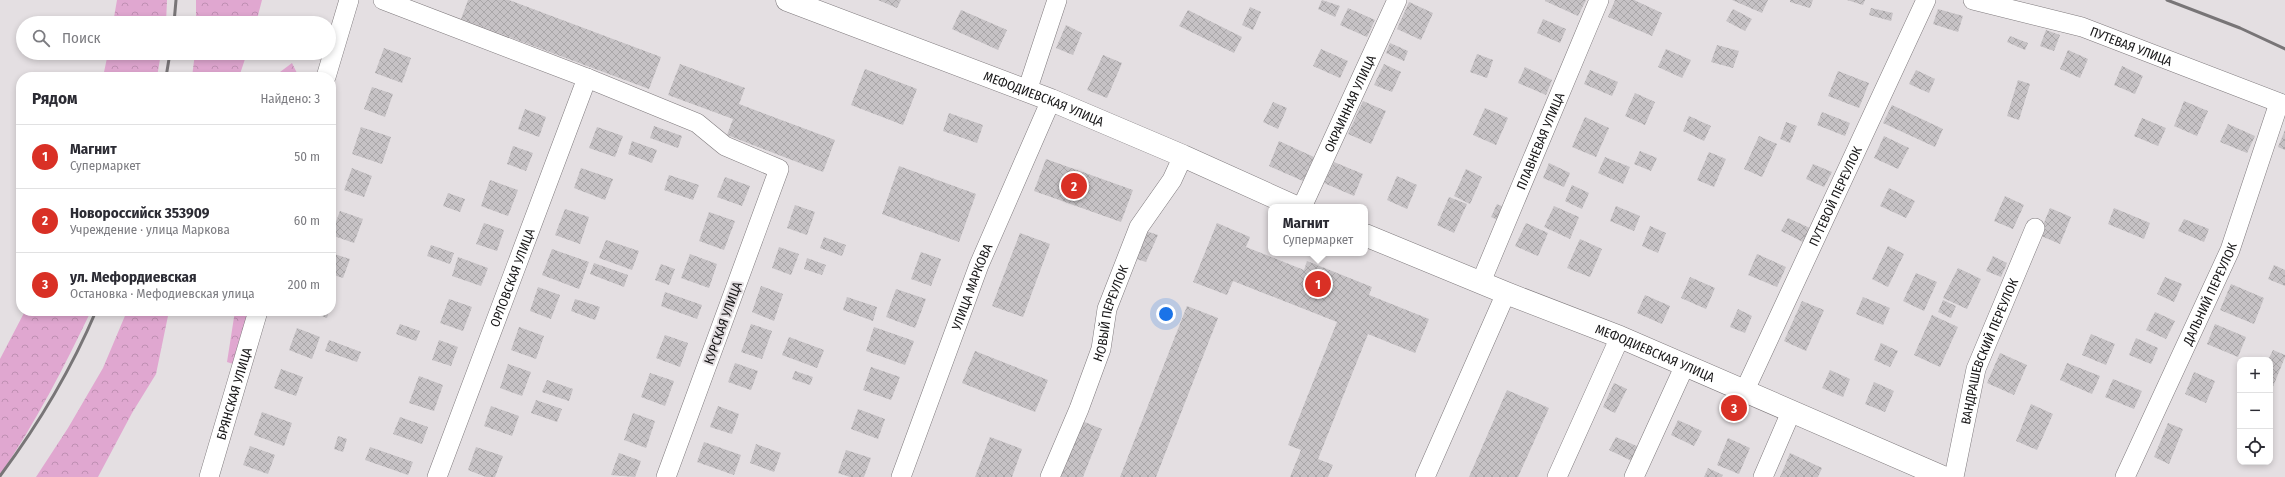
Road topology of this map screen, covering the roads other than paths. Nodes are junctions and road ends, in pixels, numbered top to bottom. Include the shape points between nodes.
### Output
1 (349, 0) edge
2 (383, 0) edge
3 (787, 0) edge
4 (1057, 0) edge
5 (1397, 0) edge
6 (1599, 0) edge
7 (1926, 0) edge
8 (1973, 0) edge
9 (336, 44) edge
10 (331, 60) edge
11 (327, 72) edge
12 (587, 78) junction
13 (1027, 91) junction
14 (1051, 100) junction
15 (2282, 104) edge
16 (1183, 156) junction
17 (1289, 204) edge
18 (1303, 204) edge
19 (2035, 228) dead end
20 (1368, 236) edge
21 (1481, 282) junction
22 (1506, 293) junction
23 (257, 316) edge
24 (1620, 337) junction
25 (1685, 365) junction
26 (1744, 392) junction
27 (1791, 412) junction
28 (209, 477) edge
29 (437, 477) edge
30 (666, 477) edge
31 (901, 477) edge
32 (1050, 477) edge
33 (1426, 477) edge
34 (1557, 477) edge
35 (1634, 477) edge
36 (1763, 477) edge
37 (1943, 477) edge
38 (1954, 477) edge
39 (2125, 477) edge

1 - 9 street
2 - 12 street
3 - 13 main road, МЕФОДИЕВСКАЯ УЛИЦА
4 - 13 street
5 - 18 street, ОКРАИННАЯ УЛИЦА
6 - 21 street, ПЛАВНЕВАЯ УЛИЦА
7 - 26 street, ПУТЕВОЙ ПЕРЕУЛОК
8 - 15 street, ПУТЕВАЯ УЛИЦА via 2082,26
10 - 11 street
12 - 29 street, ОРЛОВСКАЯ УЛИЦА
12 - 30 street, КУРСКАЯ УЛИЦА via 697,123 725,146 779,169
13 - 14 main road, МЕФОДИЕВСКАЯ УЛИЦА
14 - 16 main road, МЕФОДИЕВСКАЯ УЛИЦА
14 - 31 street, УЛИЦА МАРКОВА via 979,265
15 - 39 street, ДАЛЬНИЙ ПЕРЕУЛОК via 2230,250
16 - 17 main road, МЕФОДИЕВСКАЯ УЛИЦА
16 - 32 street, НОВЫЙ ПЕРЕУЛОК via 1172,180 1139,227 1107,309 1101,349
19 - 38 street, ВАНДРАШЕВСКИЙ ПЕРЕУЛОК via 1976,369
20 - 21 main road, МЕФОДИЕВСКАЯ УЛИЦА
21 - 22 main road, МЕФОДИЕВСКАЯ УЛИЦА
22 - 24 main road, МЕФОДИЕВСКАЯ УЛИЦА
22 - 33 street
23 - 28 street, БРЯНСКАЯ УЛИЦА
24 - 25 main road, МЕФОДИЕВСКАЯ УЛИЦА
24 - 34 street
25 - 26 main road, МЕФОДИЕВСКАЯ УЛИЦА
25 - 35 street
26 - 27 main road, МЕФОДИЕВСКАЯ УЛИЦА
27 - 36 street
27 - 37 main road, МЕФОДИЕВСКАЯ УЛИЦА

